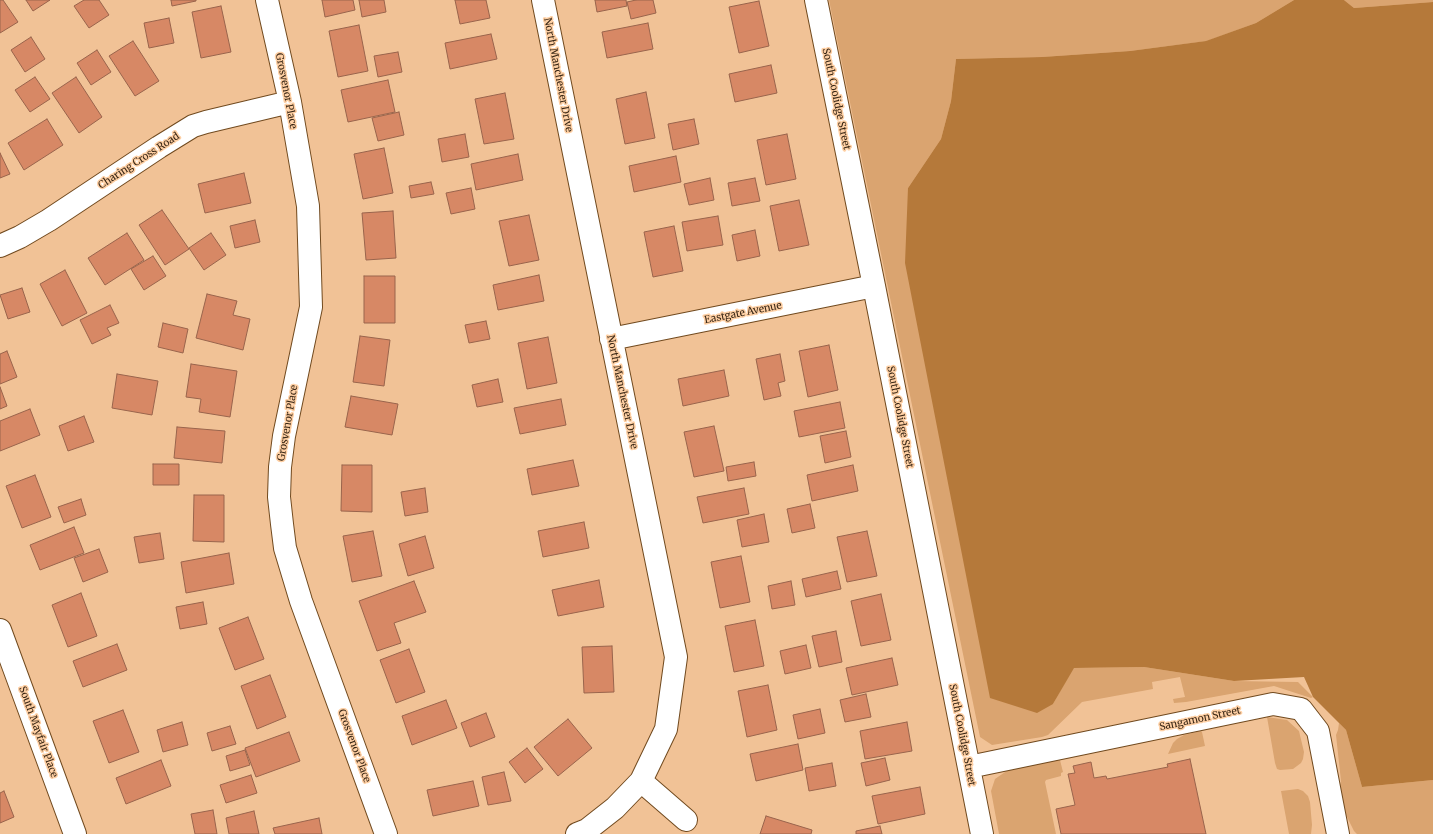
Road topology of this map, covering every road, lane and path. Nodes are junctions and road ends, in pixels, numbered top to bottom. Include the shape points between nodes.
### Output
1 (267, 0) edge
2 (543, 0) edge
3 (816, 0) edge
4 (290, 102) junction
5 (0, 246) edge
6 (874, 286) junction
7 (611, 339) junction
8 (0, 630) edge
9 (969, 767) junction
10 (641, 781) junction
11 (686, 820) dead end
12 (75, 834) edge
13 (386, 834) edge
14 (577, 834) edge
15 (982, 834) edge
16 (1338, 834) edge

1 - 4 street, Grosvenor Place
2 - 7 street, North Manchester Drive
3 - 6 street, South Coolidge Street
4 - 5 street, Charing Cross Road via 193,126 49,220
4 - 13 street, Grosvenor Place via 308,206 311,307 280,467 279,497 285,548 300,601
6 - 7 street, Eastgate Avenue
6 - 9 street, South Coolidge Street
7 - 10 street, North Manchester Drive via 676,657 666,729
8 - 12 street, South Mayfair Place
9 - 15 street, South Coolidge Street
9 - 16 street, Sangamon Street via 1273,704 1301,709 1318,730
10 - 11 street
10 - 14 street, North Manchester Drive via 615,808 587,830

